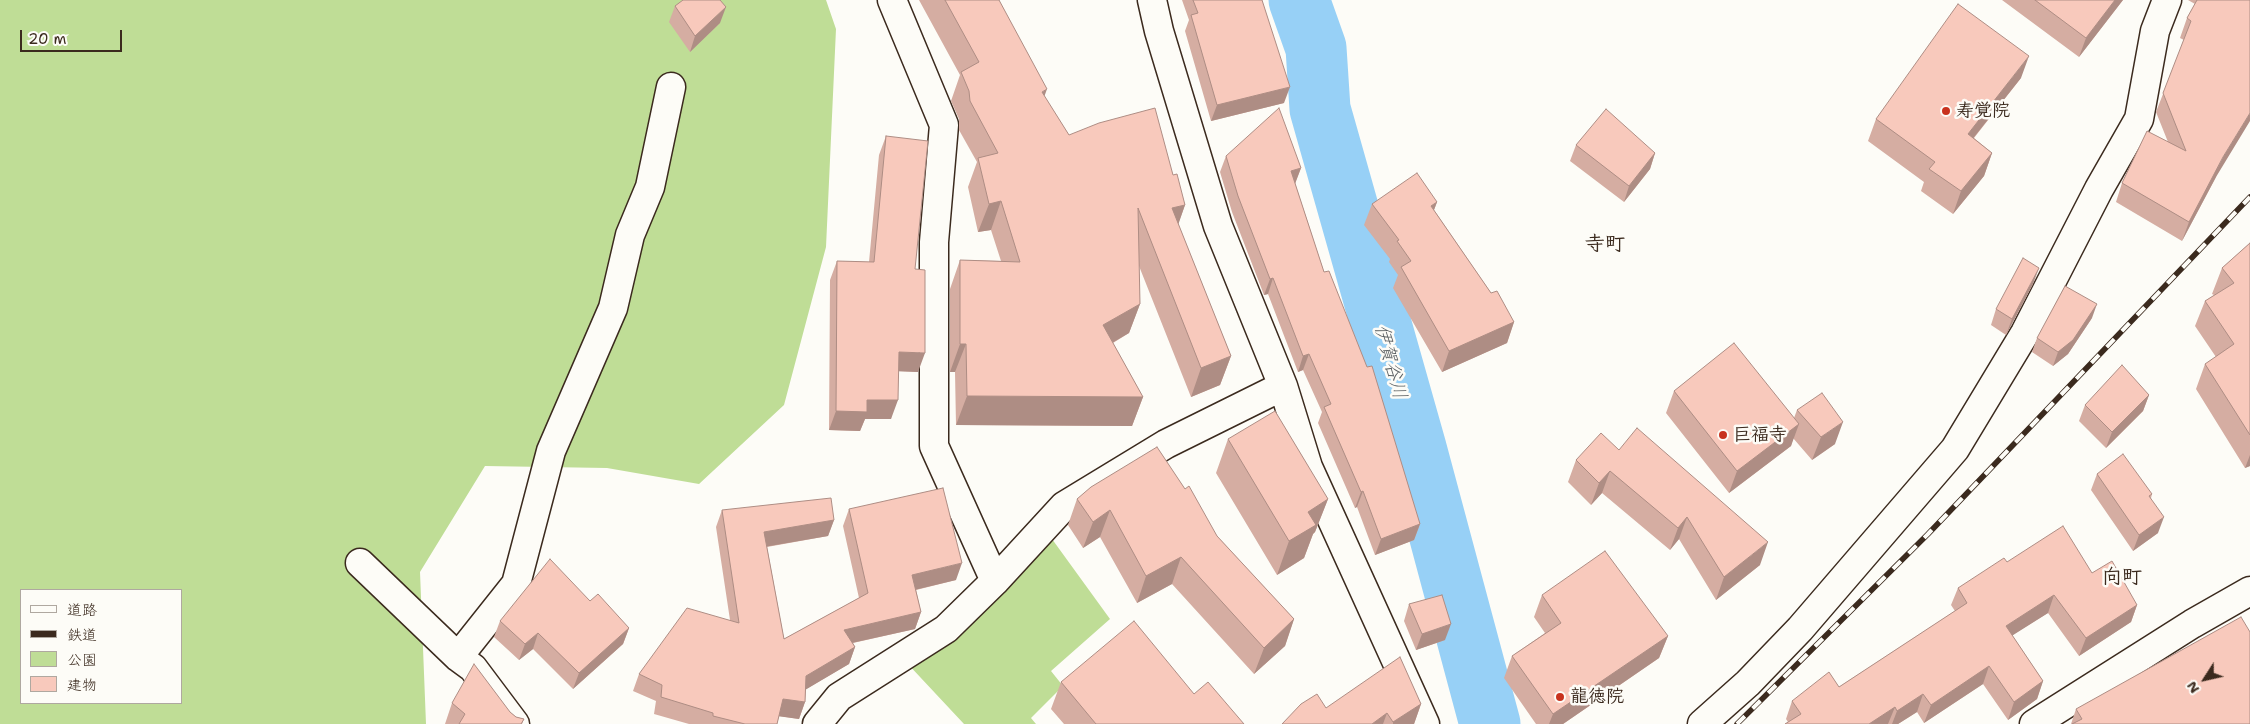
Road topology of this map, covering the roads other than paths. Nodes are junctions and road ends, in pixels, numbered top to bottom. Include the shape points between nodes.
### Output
1 (892, 0) edge
2 (1152, 0) edge
3 (2167, 0) edge
4 (671, 87) dead end
5 (1283, 386) junction
6 (360, 563) dead end
7 (996, 581) junction
8 (2250, 591) edge
9 (458, 657) junction
10 (515, 724) edge
11 (817, 724) edge
12 (1424, 724) edge
13 (1702, 724) edge
14 (2034, 724) edge

1 - 7 street via 944,125 934,242 934,446
2 - 5 street via 1218,226
3 - 13 street via 2155,30 2139,119 2025,333 1955,449 1800,629 1748,683
4 - 9 street via 650,187 630,235 614,308 551,451 516,584
5 - 7 street via 1166,444 1064,506
5 - 12 street via 1308,467
6 - 9 street
7 - 11 street via 946,629 839,697
8 - 14 street
9 - 10 street via 474,668

